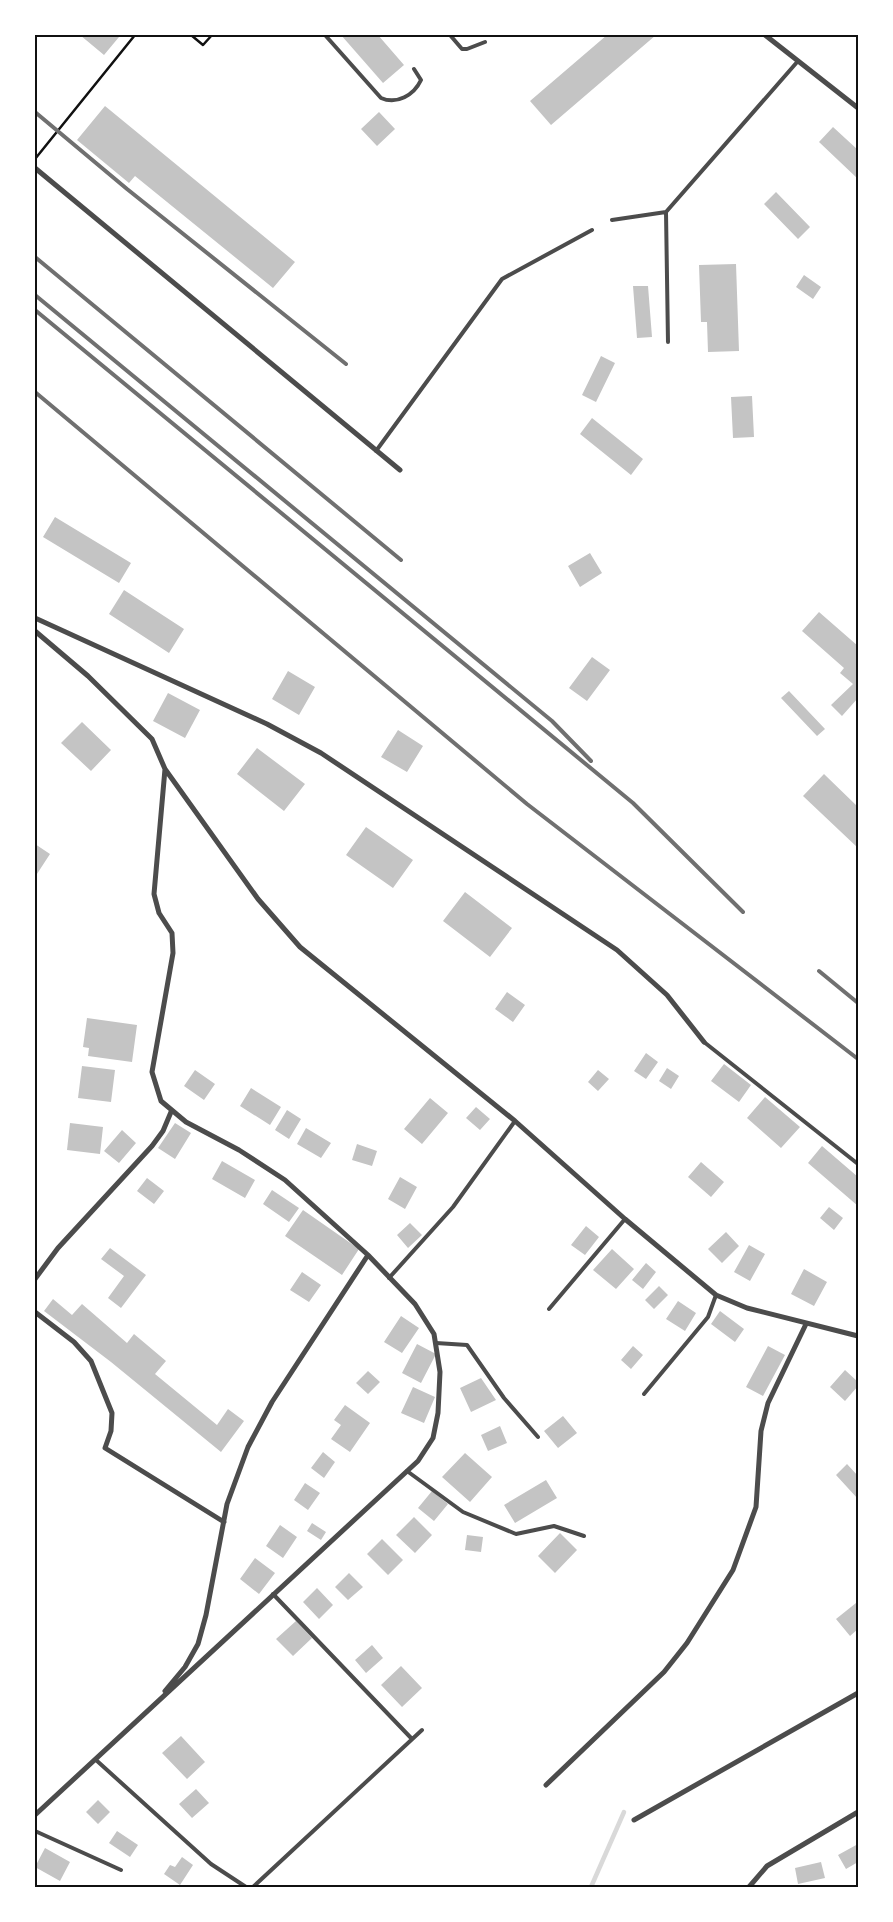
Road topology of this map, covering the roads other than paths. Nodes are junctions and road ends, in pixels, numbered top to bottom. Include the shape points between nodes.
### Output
1 (325, 35) edge
2 (450, 35) edge
3 (765, 35) edge
4 (485, 42) dead end
5 (798, 61) junction
6 (414, 70) dead end
7 (858, 108) edge
8 (35, 168) edge
9 (666, 212) junction
10 (612, 220) dead end
11 (592, 230) dead end
12 (668, 342) dead end
13 (376, 451) junction
14 (400, 470) dead end
15 (35, 618) edge
16 (35, 631) edge
17 (165, 769) junction
18 (704, 1042) joint
19 (172, 1112) junction
20 (515, 1121) junction
21 (858, 1164) edge
22 (625, 1219) junction
23 (368, 1255) junction
24 (35, 1278) edge
25 (389, 1278) junction
26 (716, 1295) junction
27 (549, 1309) dead end
28 (35, 1312) edge
29 (806, 1324) junction
30 (858, 1336) edge
31 (436, 1343) junction
32 (644, 1394) dead end
33 (538, 1437) dead end
34 (407, 1471) junction
35 (224, 1522) junction
36 (584, 1536) dead end
37 (273, 1594) junction
38 (858, 1693) edge
39 (154, 1705) junction
40 (422, 1730) dead end
41 (412, 1739) junction
42 (96, 1760) junction
43 (546, 1785) dead end
44 (858, 1812) edge
45 (35, 1815) edge
46 (634, 1820) dead end
47 (35, 1831) edge
48 (121, 1870) dead end
49 (246, 1887) edge
50 (253, 1887) edge
51 (749, 1887) edge

1 - 6 lane via 381,98 389,101 408,96 421,80
2 - 4 lane via 462,49
3 - 5 street
5 - 7 street
5 - 9 lane
8 - 13 street
9 - 10 lane
9 - 12 lane
11 - 13 lane via 502,279
13 - 14 street
15 - 18 street via 267,724 321,753 617,950 667,995
16 - 17 street via 134,719 152,739
17 - 19 street via 154,894 159,913 172,933 173,953 152,1072 161,1101
17 - 20 street via 258,899 288,935
18 - 21 lane
19 - 23 street via 285,1180
19 - 24 street via 152,1146 58,1248
20 - 22 street
20 - 25 lane via 452,1207
22 - 26 street
22 - 27 lane
23 - 25 street
23 - 35 street via 272,1402 248,1447 227,1504
25 - 31 street via 415,1304 434,1334
26 - 29 street via 747,1308
26 - 32 lane via 708,1317
28 - 35 street via 74,1342 90,1361 112,1413 106,1448
29 - 30 street
29 - 43 street via 768,1403 761,1431 756,1507 733,1570 687,1643 664,1672
31 - 33 lane via 467,1344 504,1398
31 - 34 street via 440,1372 433,1438
34 - 36 lane via 463,1512 516,1534 554,1526
34 - 37 street
35 - 39 street via 198,1644
37 - 39 street
37 - 41 lane
38 - 46 street
39 - 42 street
40 - 41 lane
41 - 50 lane
42 - 45 street
42 - 49 lane via 211,1864
44 - 51 street via 767,1866
47 - 48 lane

